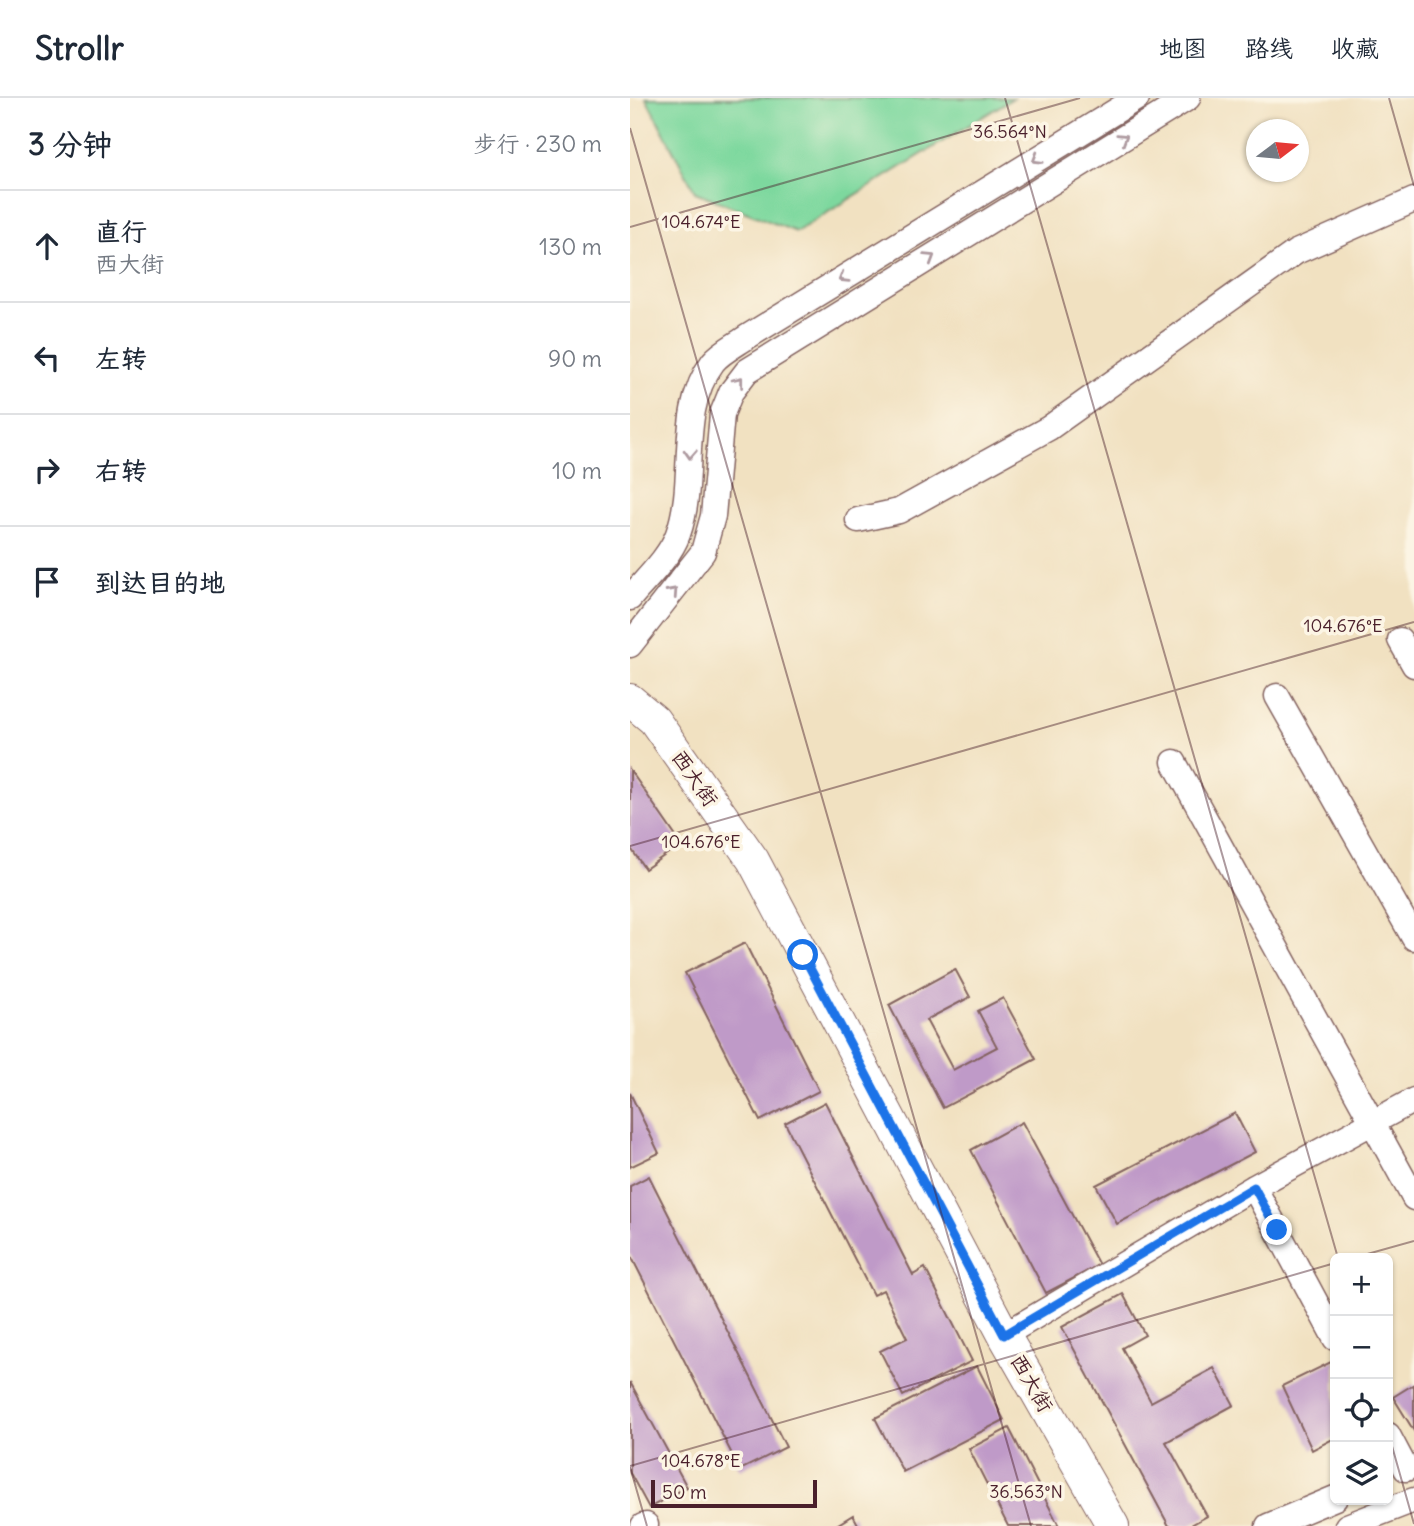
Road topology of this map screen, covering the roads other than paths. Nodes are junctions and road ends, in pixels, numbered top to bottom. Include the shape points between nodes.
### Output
1 (1137, 98) edge
2 (1188, 98) edge
3 (1414, 201) edge
4 (858, 520) dead end
5 (630, 598) edge
6 (1400, 640) dead end
7 (630, 645) edge
8 (1414, 665) edge
9 (1277, 696) dead end
10 (630, 700) edge
11 (1174, 762) dead end
12 (1414, 937) edge
13 (1414, 1100) edge
14 (1373, 1124) junction
15 (1254, 1187) junction
16 (1414, 1198) edge
17 (1330, 1329) edge
18 (1004, 1335) junction
19 (1391, 1442) edge
20 (1403, 1470) edge
21 (1330, 1500) edge
22 (1414, 1500) edge
23 (1114, 1526) edge
24 (1268, 1526) edge
25 (1347, 1526) edge

1 -> 5 street via 714,360 691,415 688,480 678,535
7 -> 2 street via 703,552 713,516 722,414 747,371
3 - 4 street via 1296,252 1049,428 899,511
6 - 8 street
9 - 12 street
10 - 18 main road, 西大街 via 654,720 753,860
11 - 14 street
13 - 14 street
14 - 15 street
14 - 16 street
15 - 17 street
15 - 18 street
18 - 23 main road, 西大街
19 - 20 street
21 - 24 street
22 - 25 street

